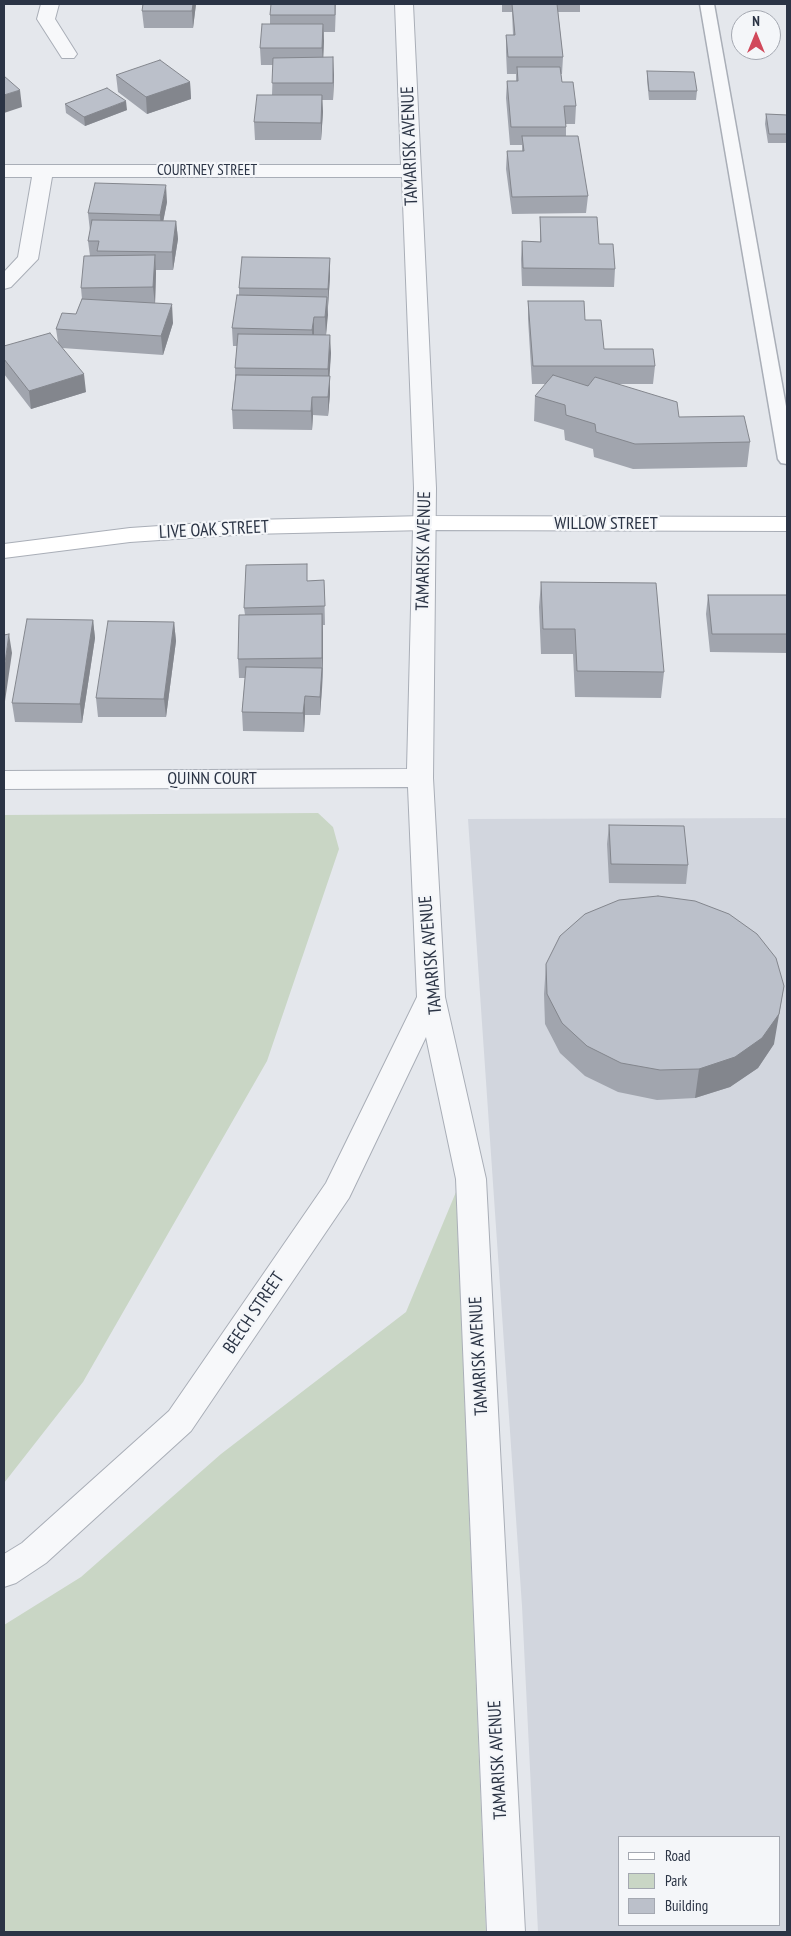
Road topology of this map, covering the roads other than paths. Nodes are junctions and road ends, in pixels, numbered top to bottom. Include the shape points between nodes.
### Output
1 (50, 4) edge
2 (404, 4) edge
3 (707, 4) edge
4 (68, 54) dead end
5 (4, 171) edge
6 (43, 171) junction
7 (411, 171) junction
8 (4, 283) edge
9 (787, 459) edge
10 (426, 523) junction
11 (787, 524) edge
12 (4, 551) edge
13 (420, 778) junction
14 (4, 780) edge
15 (431, 997) junction
16 (4, 1572) edge
17 (506, 1932) edge

1 - 4 street via 46,19
2 - 7 street, TAMARISK AVENUE
3 - 9 lane
5 - 6 street, COURTNEY STREET
6 - 7 street, COURTNEY STREET
6 - 8 street via 28,259
7 - 10 street, TAMARISK AVENUE
10 - 11 street, WILLOW STREET
10 - 12 street, LIVE OAK STREET via 250,527 130,535
10 - 13 street, TAMARISK AVENUE
13 - 14 street, QUINN COURT
13 - 15 street, TAMARISK AVENUE
15 - 16 street, BEECH STREET via 338,1190 180,1421 34,1552
15 - 17 street, TAMARISK AVENUE via 471,1179

